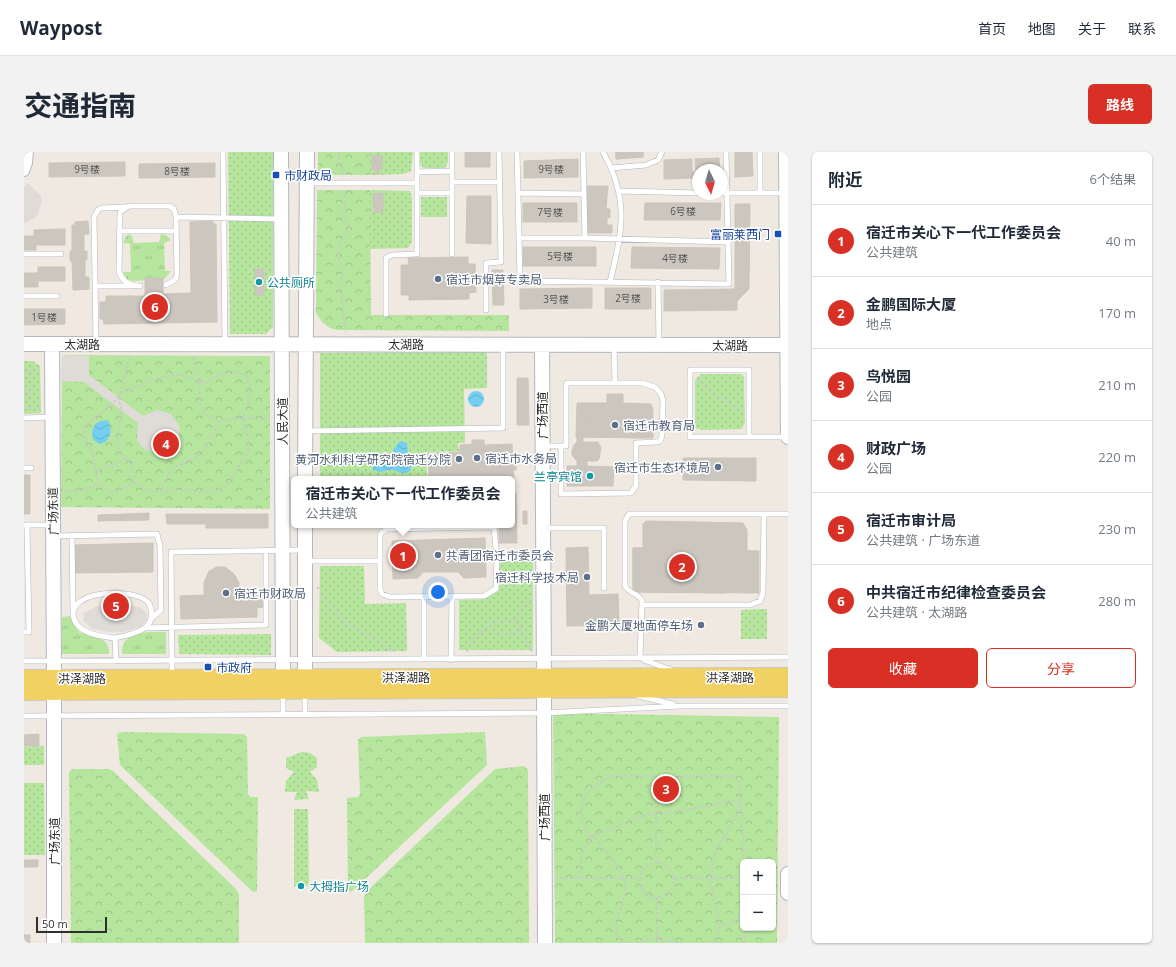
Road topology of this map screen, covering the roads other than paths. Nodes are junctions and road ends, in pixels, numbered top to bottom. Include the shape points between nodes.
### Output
1 (28, 152) edge
2 (223, 152) edge
3 (281, 152) edge
4 (307, 152) edge
5 (417, 152) edge
6 (452, 152) edge
7 (499, 152) edge
8 (517, 152) edge
9 (583, 152) edge
10 (603, 152) edge
11 (662, 152) edge
12 (726, 152) edge
13 (760, 152) edge
14 (786, 152) edge
15 (727, 164) edge
16 (611, 168) junction
17 (24, 171) edge
18 (452, 171) junction
19 (417, 172) junction
20 (452, 182) junction
21 (499, 182) junction
22 (306, 183) junction
23 (417, 183) junction
24 (620, 191) junction
25 (417, 193) junction
26 (452, 193) junction
27 (692, 193) edge
28 (728, 193) edge
29 (760, 193) junction
30 (786, 193) junction
31 (518, 194) junction
32 (584, 194) junction
33 (728, 200) edge
34 (126, 206) junction
35 (176, 217) junction
36 (223, 218) junction
37 (281, 219) junction
38 (119, 231) junction
39 (176, 231) junction
40 (519, 238) junction
41 (584, 238) junction
42 (620, 239) junction
43 (728, 242) junction
44 (24, 254) edge
45 (61, 254) dead end
46 (452, 254) dead end
47 (610, 282) junction
48 (658, 282) junction
49 (166, 285) dead end
50 (95, 286) junction
51 (134, 286) junction
52 (140, 286) dead end
53 (24, 296) edge
54 (57, 296) dead end
55 (486, 310) dead end
56 (386, 314) dead end
57 (24, 344) edge
58 (52, 344) junction
59 (96, 344) junction
60 (224, 344) junction
61 (281, 344) junction
62 (305, 344) junction
63 (503, 345) junction
64 (542, 345) junction
65 (614, 345) junction
66 (659, 345) junction
67 (788, 345) edge
68 (615, 383) junction
69 (52, 413) junction
70 (26, 418) edge
71 (305, 431) junction
72 (749, 437) junction
73 (788, 437) edge
74 (542, 446) junction
75 (561, 446) junction
76 (24, 468) edge
77 (31, 468) dead end
78 (305, 476) edge
79 (788, 514) edge
80 (764, 515) junction
81 (25, 525) edge
82 (305, 528) edge
83 (438, 528) edge
84 (494, 528) edge
85 (543, 528) junction
86 (54, 530) junction
87 (72, 535) junction
88 (266, 550) junction
89 (282, 550) junction
90 (305, 556) junction
91 (543, 558) junction
92 (497, 560) junction
93 (380, 561) junction
94 (604, 588) dead end
95 (452, 596) junction
96 (424, 597) junction
97 (642, 606) junction
98 (73, 612) junction
99 (153, 617) junction
100 (171, 627) junction
101 (144, 628) junction
102 (24, 632) edge
103 (116, 638) junction
104 (788, 657) edge
105 (639, 658) junction
106 (424, 659) junction
107 (539, 659) junction
108 (451, 660) junction
109 (24, 661) edge
110 (54, 661) junction
111 (116, 661) junction
112 (172, 661) junction
113 (283, 676) junction
114 (305, 676) junction
115 (788, 676) edge
116 (172, 677) junction
117 (692, 677) junction
118 (24, 678) edge
119 (544, 684) junction
120 (54, 685) junction
121 (613, 690) junction
122 (788, 690) edge
123 (24, 692) edge
124 (680, 706) junction
125 (788, 706) edge
126 (544, 713) junction
127 (283, 714) junction
128 (305, 714) junction
129 (24, 716) edge
130 (54, 716) junction
131 (788, 874) edge
132 (788, 893) edge
133 (54, 943) edge
134 (545, 943) edge

1 - 17 street via 28,163
2 - 36 lane
3 - 37 street, 人民大道
4 - 22 street, 人民大道
5 - 19 lane
6 - 18 lane
7 - 21 lane
8 - 31 lane
9 - 32 lane
10 - 16 lane
11 - 16 lane via 658,160 646,166
12 - 15 lane
13 - 29 lane
14 - 30 street
16 - 24 lane
18 - 19 lane
18 - 20 lane
19 - 23 lane
20 - 21 lane
20 - 26 lane
21 - 55 lane via 501,262 486,263
22 - 23 lane
22 - 62 street, 人民大道
23 - 25 lane
24 - 27 lane
24 - 42 lane
25 - 26 lane
25 - 56 lane via 417,254 392,254 386,258
26 - 46 lane
28 - 29 lane
29 - 30 lane
30 - 67 street
31 - 32 lane
31 - 40 lane
32 - 41 lane
33 - 43 lane
34 - 35 lane via 169,206 174,209
34 - 38 lane via 120,212
34 - 50 lane via 101,208 96,213
35 - 36 lane
35 - 39 lane
36 - 37 lane
36 - 60 lane
37 - 61 street, 人民大道
38 - 39 lane
38 - 51 lane via 119,272 123,280
39 - 49 lane via 177,274 175,280
40 - 41 lane
40 - 47 lane via 520,281
41 - 42 lane
42 - 43 lane
42 - 47 lane
43 - 48 lane via 729,284
44 - 45 lane
47 - 48 lane
48 - 66 lane
50 - 51 lane
50 - 59 lane
51 - 52 lane
53 - 54 lane
57 - 58 street, 太湖路
58 - 59 street, 太湖路
58 - 69 street, 广场东道
59 - 60 street, 太湖路
60 - 61 street, 太湖路
61 - 62 street, 太湖路
61 - 89 street, 人民大道
62 - 63 street, 太湖路
62 - 71 street, 人民大道
63 - 64 street, 太湖路
63 - 71 lane via 503,428
64 - 65 street, 太湖路
64 - 74 street, 广场西道
65 - 66 street, 太湖路
65 - 68 lane
66 - 67 street, 太湖路
67 - 73 street
68 - 75 lane via 567,383 566,446
68 - 75 lane via 648,384 659,390 663,400 663,432 660,441 636,443 635,489 625,494 561,494
69 - 70 lane
69 - 86 street, 广场东道
71 - 78 street, 人民大道
72 - 72 lane via 690,437 690,370 750,370
72 - 73 lane
74 - 75 lane
74 - 85 street, 广场西道
76 - 77 lane
79 - 80 lane
80 - 97 lane via 763,593 760,601 750,605
80 - 97 lane via 629,514 625,521 625,586 641,598
81 - 86 lane
81 - 102 lane via 30,632
82 - 90 street
83 - 93 lane via 387,529 380,536
84 - 92 lane
85 - 91 street, 广场西道
85 - 94 lane via 604,528
86 - 87 lane
86 - 110 street, 广场东道
87 - 98 lane
87 - 99 lane via 157,534 160,546 161,610
88 - 89 lane
88 - 100 lane via 171,552
88 - 100 lane via 266,625
89 - 90 lane
89 - 113 street, 人民大道
90 - 93 lane
90 - 114 street
91 - 92 lane
91 - 107 street, 广场西道
92 - 95 lane via 496,588 484,596
93 - 96 lane via 382,594 390,598
95 - 96 lane
95 - 108 lane
96 - 106 lane
97 - 105 lane
98 - 99 lane via 80,602 93,596 128,594 140,596 149,603
98 - 103 lane via 82,629 99,636
99 - 101 lane via 150,624
100 - 101 lane
100 - 112 lane
101 - 103 lane
103 - 111 lane
104 - 105 lane
105 - 107 lane
105 - 117 lane
106 - 108 lane
106 - 114 lane
107 - 108 lane
107 - 119 street, 广场西道
109 - 110 lane
110 - 111 lane
110 - 120 street, 广场东道
111 - 112 lane
112 - 113 lane
112 - 116 lane
113 - 114 main road, 洪泽湖路
113 - 114 lane
113 - 116 main road, 洪泽湖路
113 - 120 main road, 洪泽湖路
113 - 127 lane
114 - 119 main road, 洪泽湖路
114 - 128 lane
115 - 117 main road, 洪泽湖路
116 - 120 main road, 洪泽湖路
117 - 119 main road, 洪泽湖路
118 - 120 main road, 洪泽湖路
119 - 121 main road, 洪泽湖路
119 - 126 street, 广场西道
120 - 123 main road, 洪泽湖路
120 - 130 street, 广场东道
121 - 122 main road, 洪泽湖路
121 - 124 lane
124 - 125 lane
124 - 126 lane
126 - 128 lane
126 - 134 street, 广场西道
127 - 128 lane
127 - 130 lane
129 - 130 lane
130 - 133 street, 广场东道
131 - 132 street

